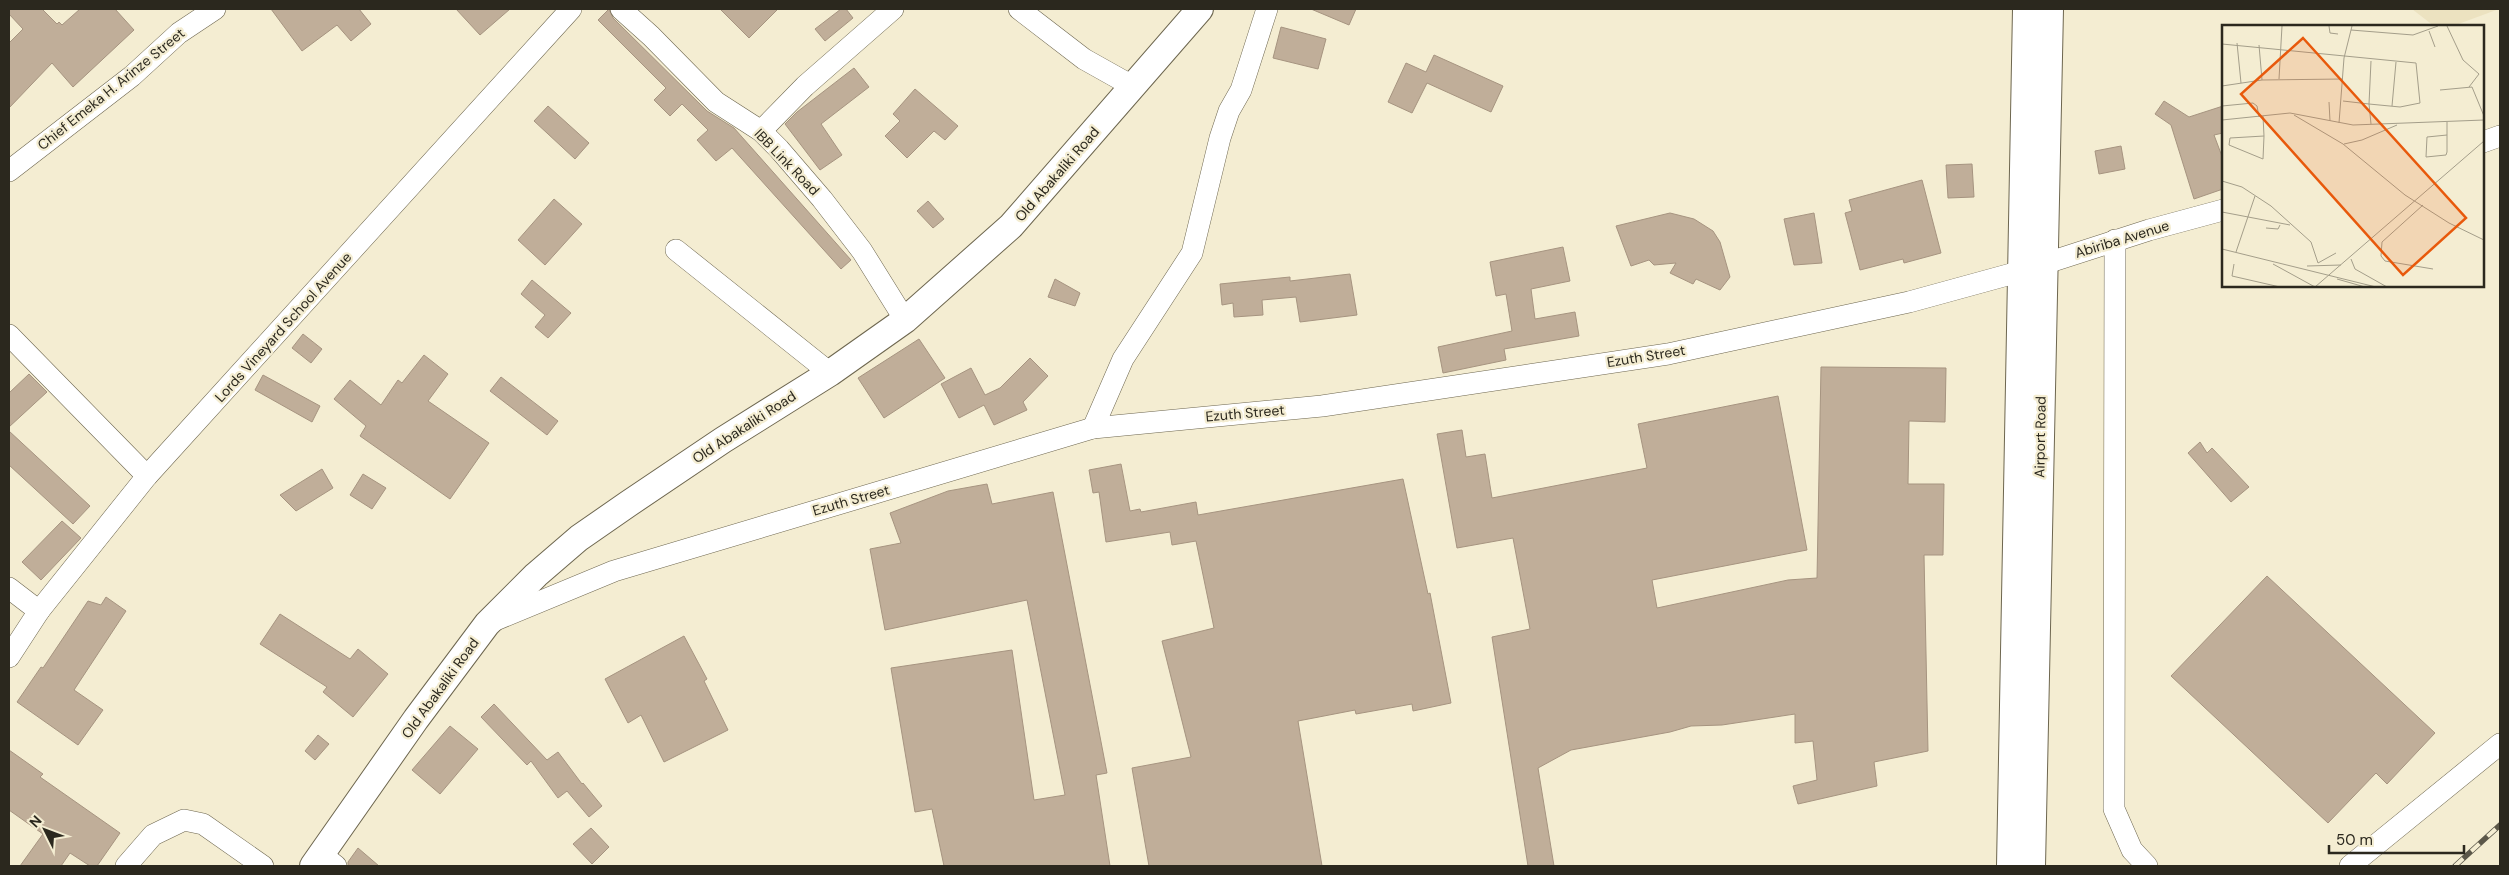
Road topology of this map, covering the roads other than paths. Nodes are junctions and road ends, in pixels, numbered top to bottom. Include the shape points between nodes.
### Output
1 (214, 9) edge
2 (572, 9) edge
3 (621, 9) edge
4 (893, 9) edge
5 (1019, 9) edge
6 (1200, 9) edge
7 (1267, 9) edge
8 (2026, 9) edge
9 (2050, 9) edge
10 (1134, 87) junction
11 (761, 131) junction
12 (2500, 136) edge
13 (2484, 142) edge
14 (9, 171) edge
15 (2222, 210) edge
16 (2115, 240) junction
17 (676, 250) dead end
18 (2033, 267) junction
19 (905, 320) junction
20 (9, 335) edge
21 (830, 373) junction
22 (1092, 428) junction
23 (147, 476) junction
24 (9, 588) edge
25 (39, 610) junction
26 (486, 624) junction
27 (9, 657) edge
28 (2500, 744) edge
29 (324, 862) edge
30 (126, 866) edge
31 (263, 866) edge
32 (2010, 866) edge
33 (2032, 866) edge
34 (2147, 866) edge
35 (2350, 866) edge

1 - 14 street, Chief Emeka H. Arinze Street via 179,33 132,76
2 - 23 street, Lords Vineyard School Avenue
3 - 11 street, IBB Link Road via 716,102
4 - 11 street via 805,86
5 - 10 street via 1084,59
6 - 10 main road, Old Abakaliki Road
7 - 22 street via 1241,90 1220,138 1192,253 1123,359
8 - 18 main road, Airport Road
9 - 18 main road, Airport Road
10 - 19 main road, Old Abakaliki Road via 1012,226
11 - 19 street, IBB Link Road via 828,206 862,251
12 - 13 street
15 - 16 street, Abiriba Avenue
16 - 18 street, Abiriba Avenue
16 - 34 street via 2114,809 2132,850
17 - 21 street
18 - 22 street, Ezuth Street via 1909,302 1668,354 1322,406
18 - 32 main road, Airport Road
18 - 33 main road, Airport Road
19 - 21 main road, Old Abakaliki Road
20 - 23 street
21 - 26 main road, Old Abakaliki Road via 723,440 579,538
22 - 26 street, Ezuth Street via 614,571
23 - 25 street, Lords Vineyard School Avenue
24 - 25 street
25 - 27 street, Lords Vineyard School Avenue
26 - 29 main road, Old Abakaliki Road
28 - 35 street
30 - 31 street via 153,835 184,820 203,824

